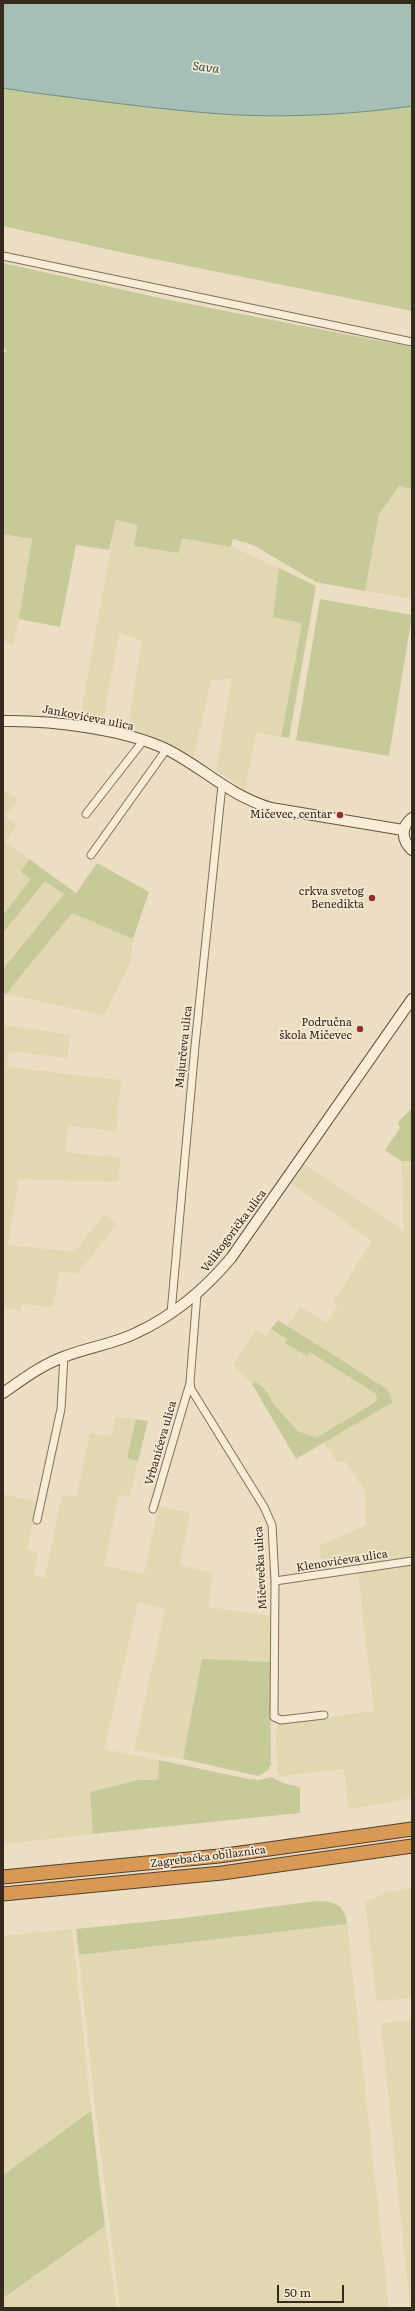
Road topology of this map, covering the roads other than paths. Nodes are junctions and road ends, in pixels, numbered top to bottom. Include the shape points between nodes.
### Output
1 (3, 256) edge
2 (412, 342) edge
3 (3, 721) edge
4 (143, 741) junction
5 (166, 750) junction
6 (222, 785) junction
7 (86, 814) dead end
8 (412, 818) edge
9 (403, 830) junction
10 (412, 850) edge
11 (91, 855) dead end
12 (411, 1000) edge
13 (197, 1294) junction
14 (171, 1313) junction
15 (64, 1356) junction
16 (190, 1382) junction
17 (3, 1393) edge
18 (153, 1509) dead end
19 (37, 1520) dead end
20 (412, 1561) edge
21 (275, 1581) junction
22 (324, 1715) dead end
23 (412, 1829) edge
24 (412, 1846) edge
25 (3, 1877) edge
26 (3, 1894) edge

1 - 2 street
3 - 4 street, Jankovićeva ulica via 50,722
4 - 5 street, Jankovićeva ulica
4 - 7 street
5 - 6 street, Jankovićeva ulica
5 - 11 street
6 - 9 street, Jankovićeva ulica via 251,802 271,808
6 - 14 street, Majurčeva ulica via 193,1062
8 - 9 street
9 - 10 street via 404,840
12 - 13 street, Velikogorička ulica via 231,1258
13 - 14 street, Velikogorička ulica
13 - 16 street, Mičevečka ulica
14 - 15 street, Velikogorička ulica via 136,1333
15 - 17 street, Velikogorička ulica via 30,1374
15 - 19 street via 61,1409
16 - 18 street, Vrbanićeva ulica
16 - 21 street, Mičevečka ulica via 197,1399 269,1516 272,1525
20 - 21 street, Klenovićeva ulica
21 - 22 street, Mičevečka ulica via 274,1717 281,1720
23 - 25 highway, Zagrebačka obilaznica via 219,1856
24 - 26 highway, Zagrebačka obilaznica via 222,1873

